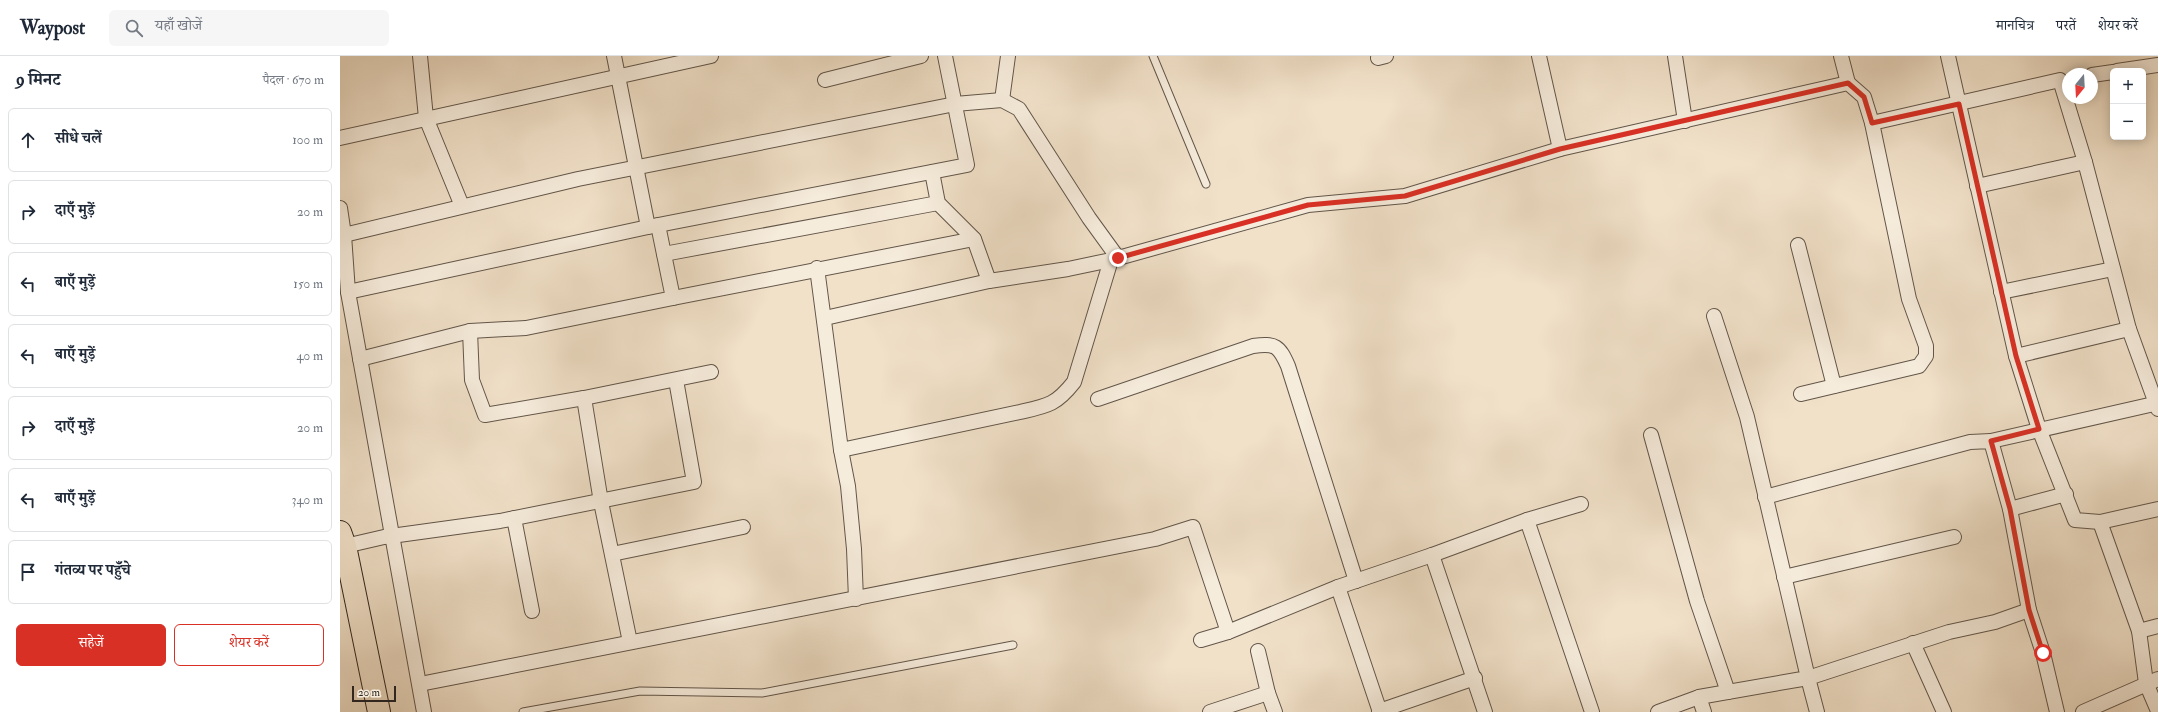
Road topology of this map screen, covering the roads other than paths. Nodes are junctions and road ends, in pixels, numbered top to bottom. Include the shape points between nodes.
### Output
1 (420, 56) edge
2 (614, 56) edge
3 (711, 56) edge
4 (921, 56) edge
5 (945, 56) edge
6 (1008, 56) edge
7 (1153, 56) edge
8 (1539, 56) edge
9 (1675, 56) edge
10 (1841, 56) edge
11 (1948, 56) edge
12 (2158, 65) edge
13 (2138, 68) edge
14 (2110, 72) edge
15 (2098, 74) edge
16 (618, 77) junction
17 (2062, 79) edge
18 (825, 80) dead end
19 (1848, 83) junction
20 (1002, 100) junction
21 (955, 104) junction
22 (1959, 104) junction
23 (2070, 104) edge
24 (426, 118) junction
25 (1685, 121) junction
26 (1872, 123) junction
27 (340, 138) edge
28 (1560, 149) junction
29 (2085, 162) junction
30 (636, 168) junction
31 (932, 172) junction
32 (1206, 184) dead end
33 (1977, 186) junction
34 (938, 203) junction
35 (462, 206) junction
36 (340, 208) edge
37 (653, 226) junction
38 (342, 235) edge
39 (974, 239) junction
40 (1798, 245) dead end
41 (664, 254) junction
42 (1115, 259) junction
43 (817, 268) junction
44 (2113, 269) junction
45 (989, 281) junction
46 (348, 292) junction
47 (2001, 292) junction
48 (673, 298) junction
49 (1714, 316) dead end
50 (825, 318) junction
51 (2129, 329) junction
52 (470, 332) junction
53 (2016, 356) junction
54 (360, 359) junction
55 (711, 372) dead end
56 (676, 380) junction
57 (1834, 386) junction
58 (1801, 394) dead end
59 (584, 398) junction
60 (1098, 399) dead end
61 (2157, 405) edge
62 (2039, 429) junction
63 (1651, 435) dead end
64 (1991, 441) junction
65 (841, 450) junction
66 (2066, 494) junction
67 (1765, 497) junction
68 (601, 502) junction
69 (1581, 504) dead end
70 (2010, 509) junction
71 (2158, 509) edge
72 (514, 518) junction
73 (1528, 520) junction
74 (2100, 522) junction
75 (743, 527) dead end
76 (345, 537) edge
77 (388, 537) junction
78 (1954, 537) dead end
79 (612, 554) junction
80 (1432, 555) junction
81 (1784, 577) junction
82 (1356, 581) junction
83 (1338, 586) junction
84 (856, 599) junction
85 (2029, 610) junction
86 (532, 612) dead end
87 (2158, 626) edge
88 (2139, 631) junction
89 (1228, 632) junction
90 (1201, 640) dead end
91 (630, 642) junction
92 (1913, 643) junction
93 (1013, 645) dead end
94 (1258, 651) dead end
95 (1475, 678) junction
96 (1808, 678) junction
97 (2152, 681) edge
98 (420, 684) junction
99 (1728, 692) junction
100 (1268, 693) junction
101 (1699, 697) junction
102 (1380, 711) edge
103 (2158, 711) edge
104 (379, 712) edge
105 (424, 712) edge
106 (523, 712) edge
107 (1210, 712) edge
108 (1275, 712) edge
109 (1485, 712) edge
110 (1592, 712) edge
111 (1658, 712) edge
112 (1704, 712) edge
113 (1817, 712) edge
114 (1944, 712) edge
115 (2057, 712) edge
116 (2084, 712) edge

1 - 24 street
2 - 16 street
3 - 16 street
4 - 18 street
5 - 21 street
6 - 20 street
7 - 32 lane
8 - 28 street
9 - 25 street
10 - 19 street
11 - 22 street
12 - 13 street
14 - 15 street
16 - 24 street
16 - 30 street
17 - 22 street
19 - 25 street
19 - 26 street via 1864,97
20 - 21 street
20 - 42 street via 1019,109
21 - 30 street
21 - 31 street via 967,165
22 - 26 street
22 - 33 street
23 - 29 street
24 - 27 street
24 - 35 street
25 - 28 street
26 - 57 street via 1909,299 1926,346 1926,356 1919,366
28 - 42 street via 1405,196 1308,205
29 - 33 street
29 - 44 street
30 - 35 street
30 - 37 street
31 - 34 street
31 - 37 street
33 - 47 street
34 - 39 street
34 - 41 street
35 - 38 street
36 - 38 street
37 - 41 street
37 - 46 street
38 - 46 street
39 - 43 street
39 - 45 street
40 - 57 street
41 - 48 street
42 - 45 street
42 - 65 street via 1074,382 1063,397 1048,405 1020,412
43 - 48 street
43 - 50 street
44 - 47 street
44 - 51 street
45 - 50 street
46 - 54 street
47 - 53 street
48 - 52 street via 526,328
49 - 67 street via 1747,418
50 - 65 street
51 - 53 street
51 - 61 street
52 - 54 street
52 - 59 street via 472,380 485,416
53 - 62 street
54 - 77 street
55 - 56 street
56 - 59 street
56 - 68 street via 694,482
57 - 58 street
59 - 68 street
60 - 82 street via 1253,346 1269,344 1280,349 1288,366
61 - 62 street
62 - 64 street
62 - 66 street
63 - 99 street via 1698,601
64 - 67 street via 1970,442
64 - 70 street
65 - 84 street via 849,494
66 - 70 street
66 - 74 street via 2075,520
67 - 81 street
68 - 72 street
68 - 79 street
69 - 73 street
70 - 85 street
71 - 74 street
72 - 77 street
72 - 86 street
73 - 80 street
73 - 110 street
74 - 88 street
75 - 79 street
76 - 77 street
76 - 104 highway
77 - 98 street
78 - 81 street
79 - 91 street
80 - 82 street
80 - 95 street
81 - 96 street
82 - 83 street
83 - 89 street
83 - 102 street
84 - 89 street via 1155,539 1193,527
84 - 91 street
85 - 92 street via 1995,622
85 - 115 street via 2043,653
87 - 88 street
88 - 97 street
89 - 90 street
91 - 98 street
92 - 96 street
92 - 114 street
93 - 106 lane via 762,693 640,691
94 - 100 street
95 - 102 street
95 - 109 street
96 - 99 street
96 - 113 street
97 - 103 street
97 - 116 street
98 - 105 street
99 - 101 street
100 - 107 street
100 - 108 street
101 - 111 street
101 - 112 street

